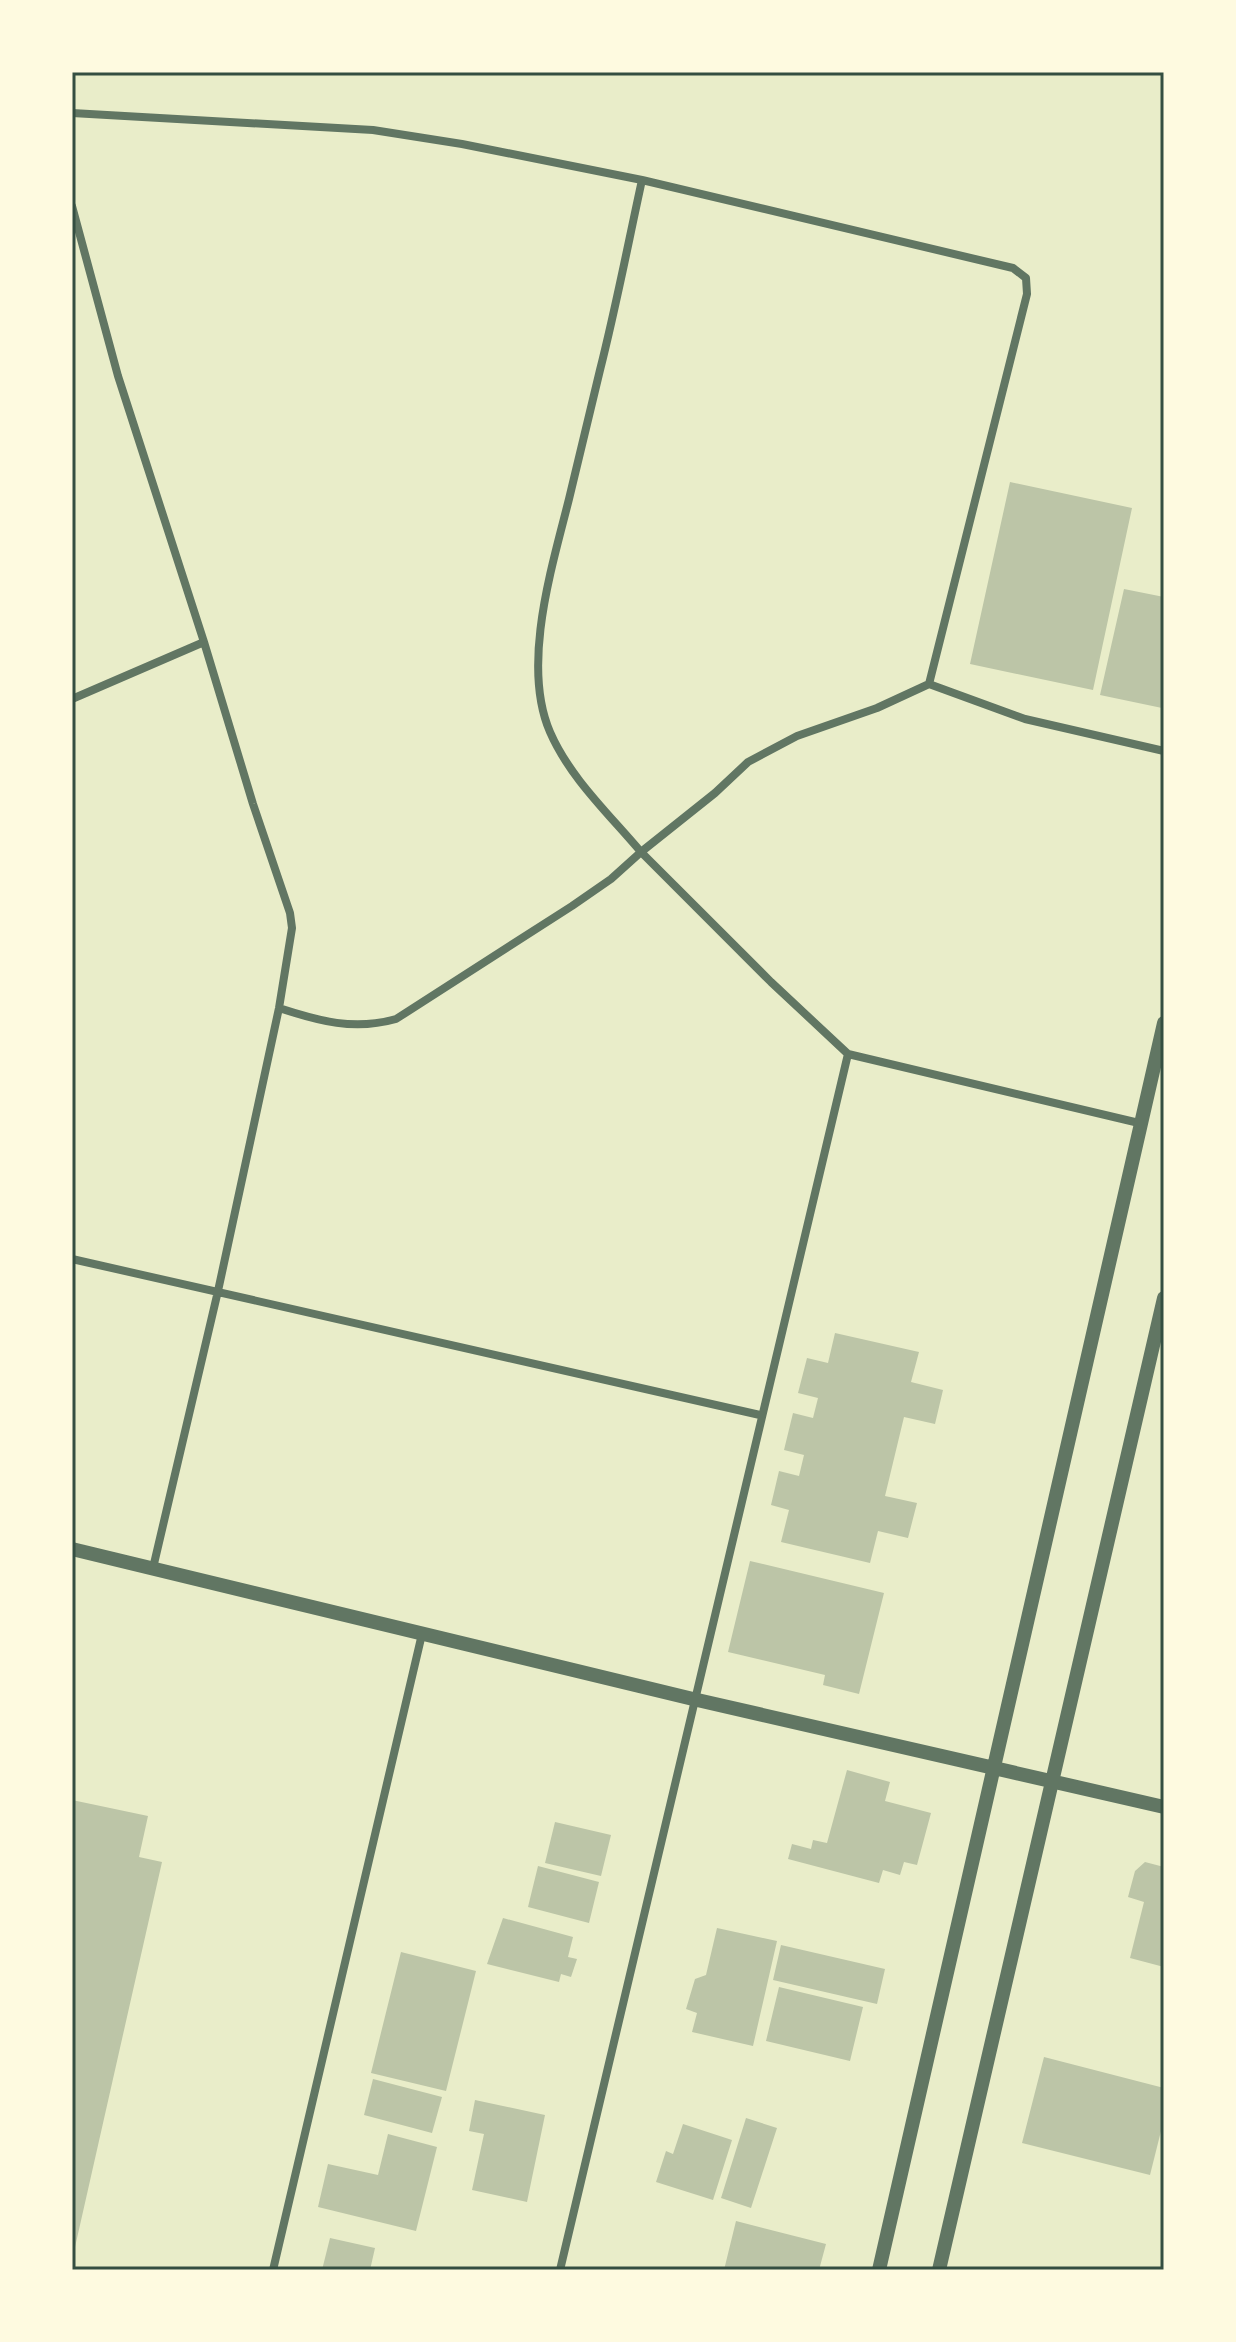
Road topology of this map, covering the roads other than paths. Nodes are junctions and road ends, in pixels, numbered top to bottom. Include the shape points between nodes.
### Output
1 (72, 113) edge
2 (642, 180) junction
3 (72, 206) edge
4 (204, 642) junction
5 (929, 684) junction
6 (72, 699) edge
7 (1164, 751) edge
8 (641, 852) junction
9 (279, 1008) junction
10 (1164, 1023) edge
11 (848, 1054) junction
12 (1139, 1123) junction
13 (72, 1259) edge
14 (218, 1291) junction
15 (1164, 1298) edge
16 (760, 1415) junction
17 (72, 1549) edge
18 (153, 1568) junction
19 (422, 1634) junction
20 (693, 1699) junction
21 (995, 1768) junction
22 (1052, 1781) junction
23 (1164, 1807) edge
24 (273, 2270) edge
25 (560, 2270) edge
26 (879, 2270) edge
27 (939, 2270) edge

1 - 2 street via 373,130
2 - 5 street via 1013,268 1026,278 1027,294
2 - 8 street via 539,647 539,686 549,731 578,779
3 - 4 street via 118,376
4 - 6 street
4 - 9 street via 290,913
5 - 7 street via 1025,719
5 - 8 street via 797,736 748,762
8 - 9 street via 572,906 396,1019 349,1026
8 - 11 street
9 - 14 street
10 - 12 street
11 - 12 street
11 - 16 street
12 - 21 street
13 - 14 street
14 - 16 street
14 - 18 street
15 - 22 street
16 - 20 street
17 - 18 street
18 - 19 street
19 - 20 street
19 - 24 street
20 - 21 street
20 - 25 street
21 - 22 street
21 - 26 street
22 - 23 street
22 - 27 street

